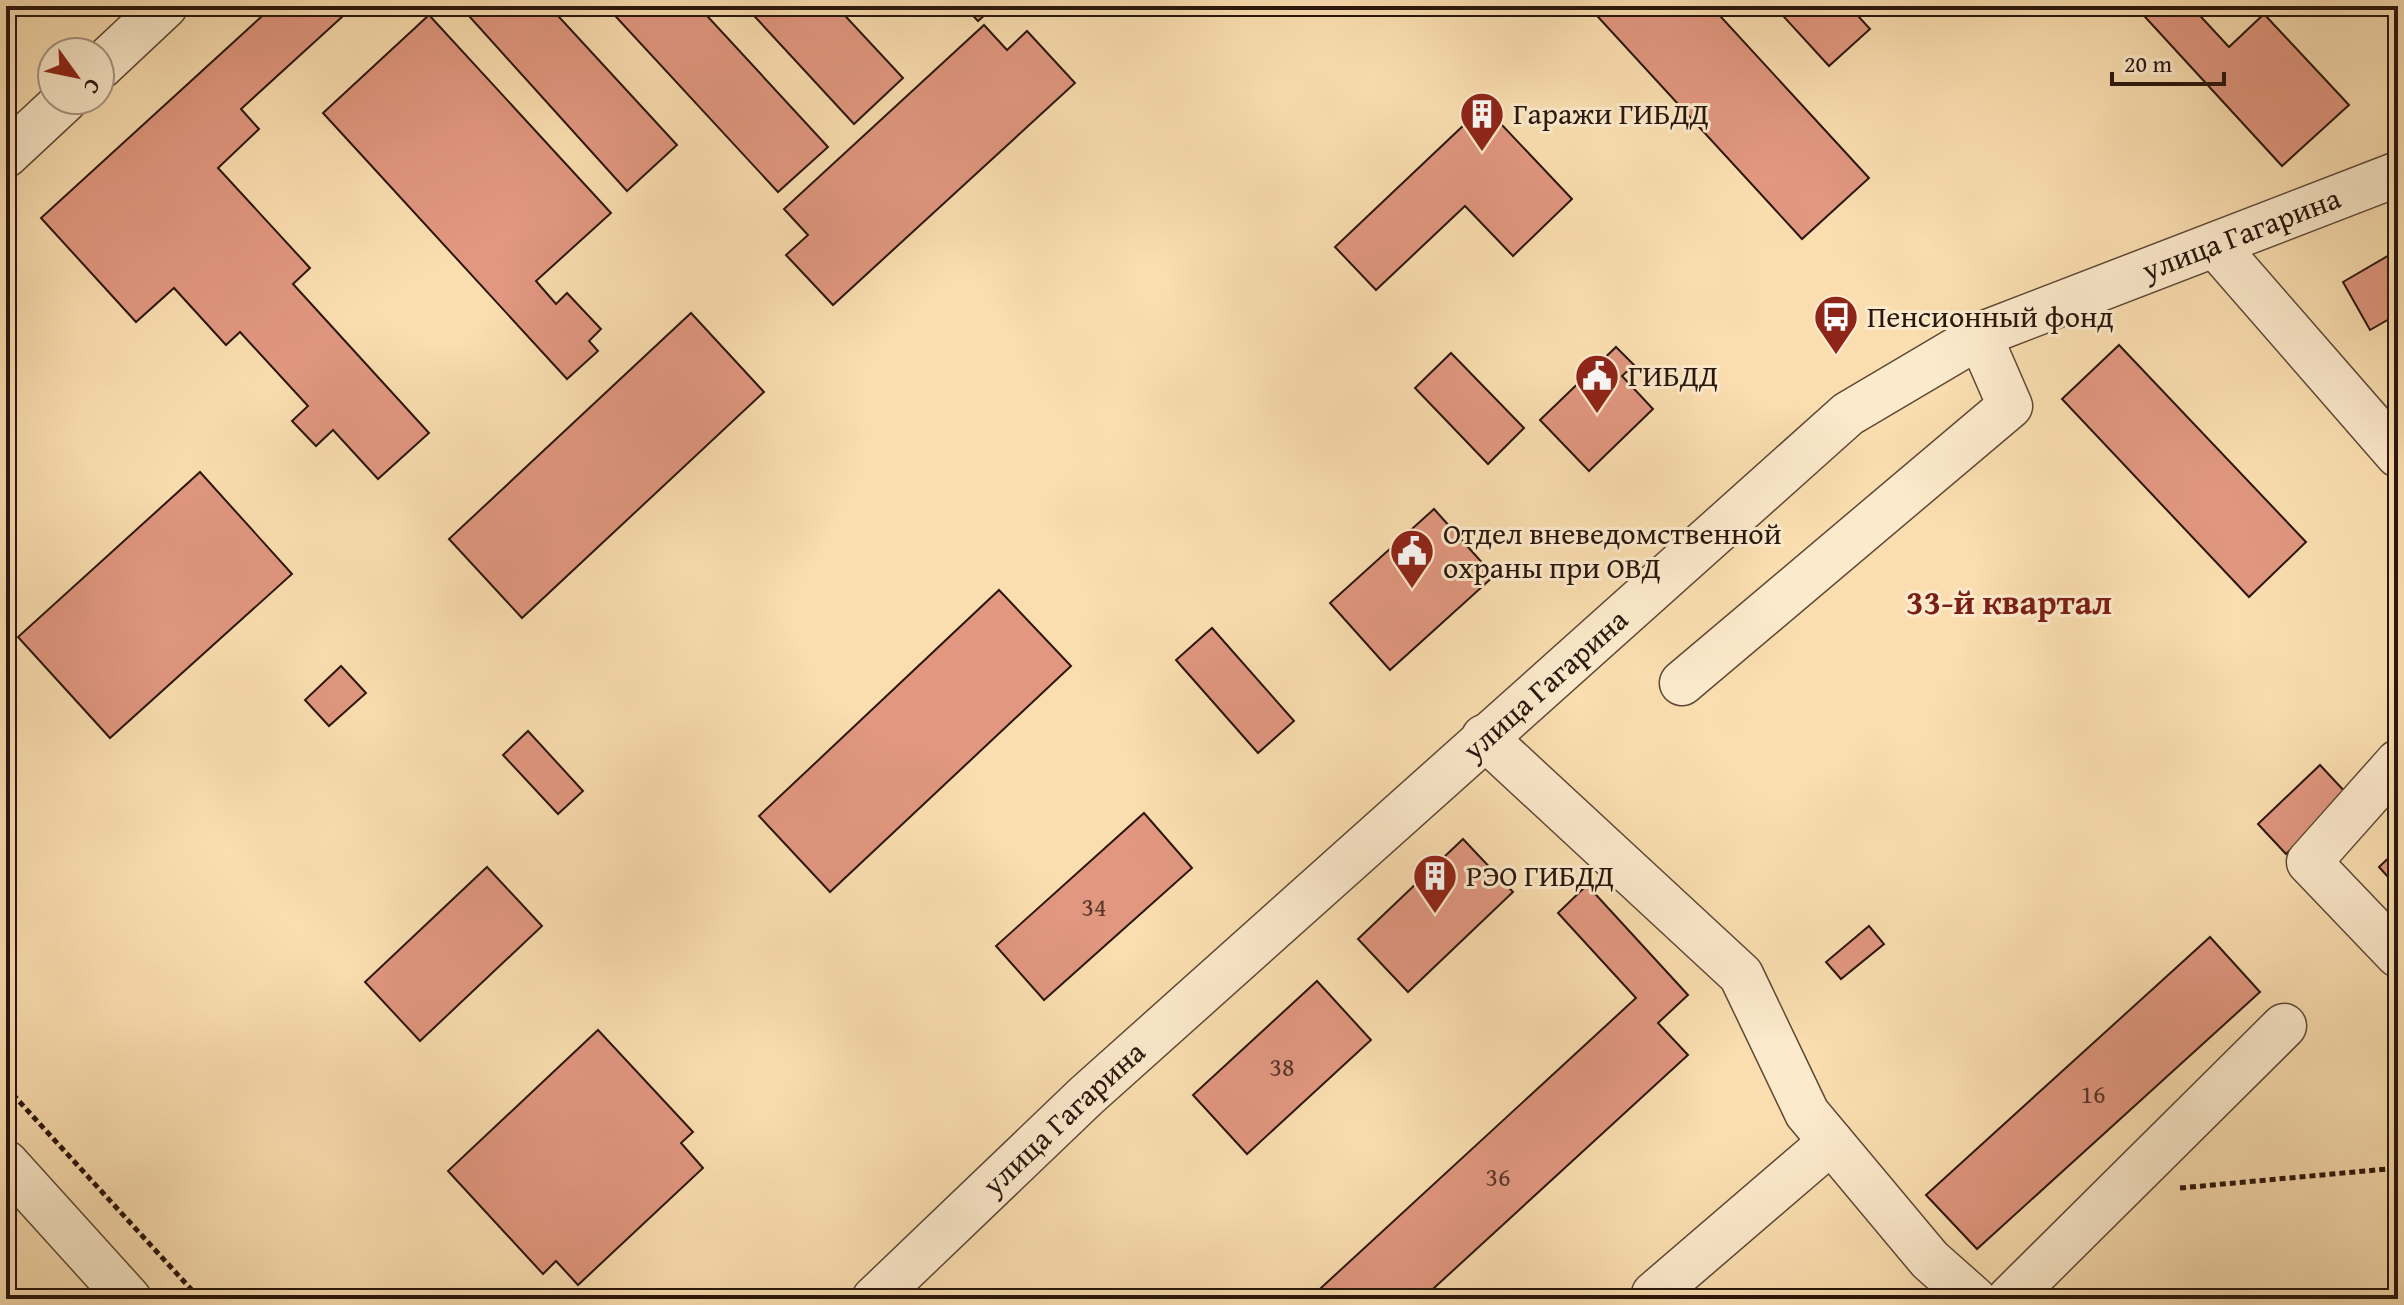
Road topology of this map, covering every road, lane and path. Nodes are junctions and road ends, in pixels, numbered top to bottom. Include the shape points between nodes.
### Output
1 (165, 6) edge
2 (116, 52) edge
3 (48, 116) edge
4 (6, 155) edge
5 (2398, 174) edge
6 (2215, 245) junction
7 (1980, 337) junction
8 (2398, 455) edge
9 (1682, 683) dead end
10 (1484, 737) junction
11 (2398, 762) edge
12 (2398, 955) edge
13 (2284, 1026) dead end
14 (6, 1087) edge
15 (1831, 1142) junction
16 (6, 1163) edge
17 (2398, 1168) edge
18 (2177, 1188) dead end
19 (1654, 1294) dead end
20 (129, 1299) edge
21 (200, 1299) edge
22 (874, 1299) edge
23 (1974, 1299) edge
24 (2009, 1299) edge

1 - 2 street
3 - 4 street
5 - 6 street, улица Гагарина
6 - 7 street, улица Гагарина
6 - 8 street
7 - 9 street via 2010,406
7 - 10 street, улица Гагарина via 1848,414
10 - 15 street via 1741,975 1807,1113
10 - 22 street, улица Гагарина via 1086,1096
11 - 12 street via 2309,862
13 - 24 street
14 - 21 path
15 - 19 street
15 - 23 street via 1930,1260
16 - 20 street
17 - 18 path

